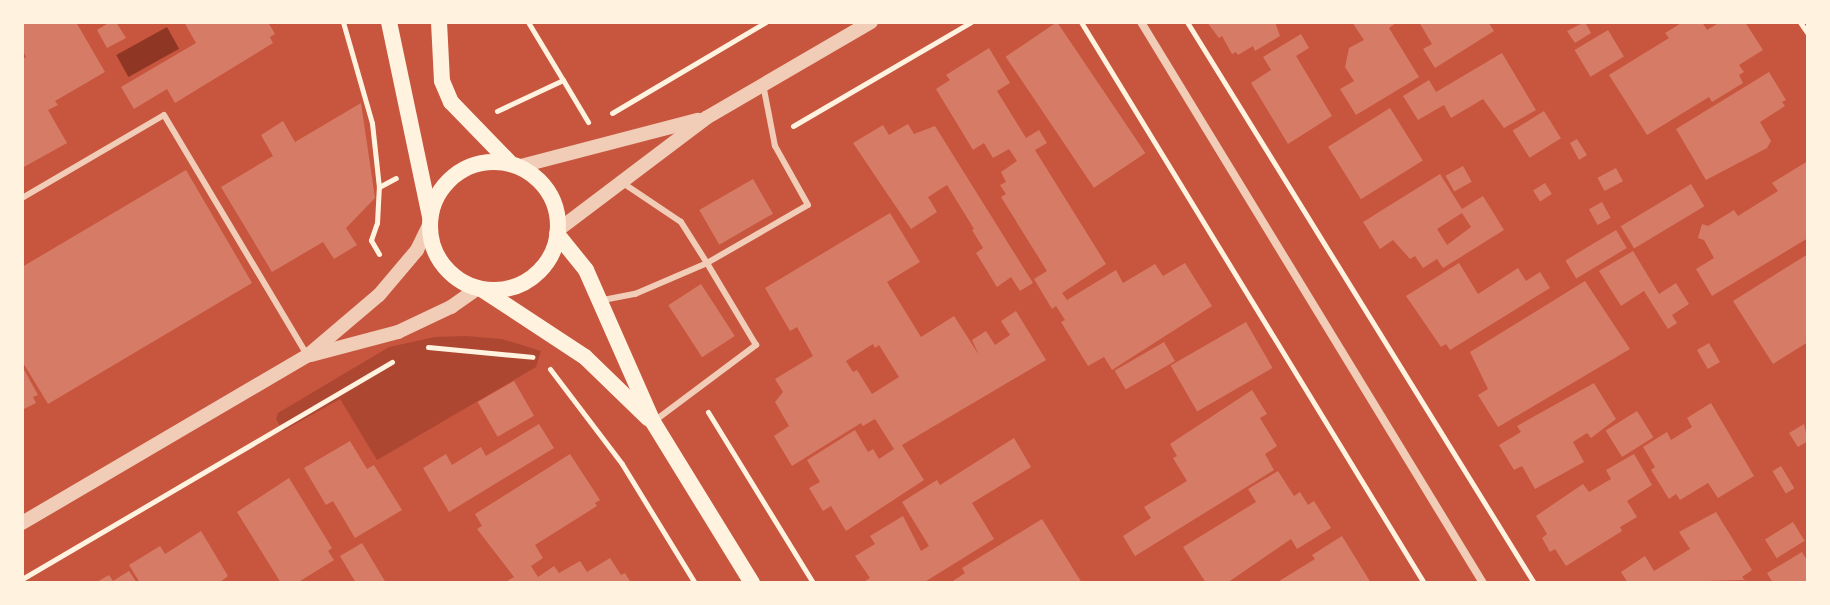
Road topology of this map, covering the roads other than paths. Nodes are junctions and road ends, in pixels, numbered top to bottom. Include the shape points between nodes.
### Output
1 (389, 22) edge
2 (439, 22) edge
3 (871, 22) edge
4 (1141, 22) edge
5 (763, 84) junction
6 (706, 118) junction
7 (514, 166) junction
8 (621, 182) junction
9 (22, 198) edge
10 (430, 220) junction
11 (557, 232) junction
12 (707, 263) junction
13 (480, 289) junction
14 (599, 301) junction
15 (307, 356) junction
16 (653, 422) junction
17 (22, 523) edge
18 (752, 583) edge
19 (1483, 583) edge

1 - 10 main road
2 - 7 main road via 442,81 451,102
3 - 5 street
4 - 19 street
5 - 6 street
5 - 12 lane via 775,146 808,205
6 - 7 street
6 - 8 street
7 - 10 main road via 493,162 459,173 440,192
7 - 11 main road via 534,176 547,191 556,210
8 - 11 street
8 - 12 lane via 681,222
9 - 15 lane via 164,115
10 - 13 main road via 437,257 454,276
10 - 15 street via 417,250 387,287
11 - 13 main road via 539,271 504,290
11 - 14 main road via 586,270
12 - 14 lane via 635,294
12 - 16 lane via 756,345
13 - 15 street via 398,332
13 - 16 main road via 585,357
14 - 16 main road
15 - 17 street
16 - 18 main road

